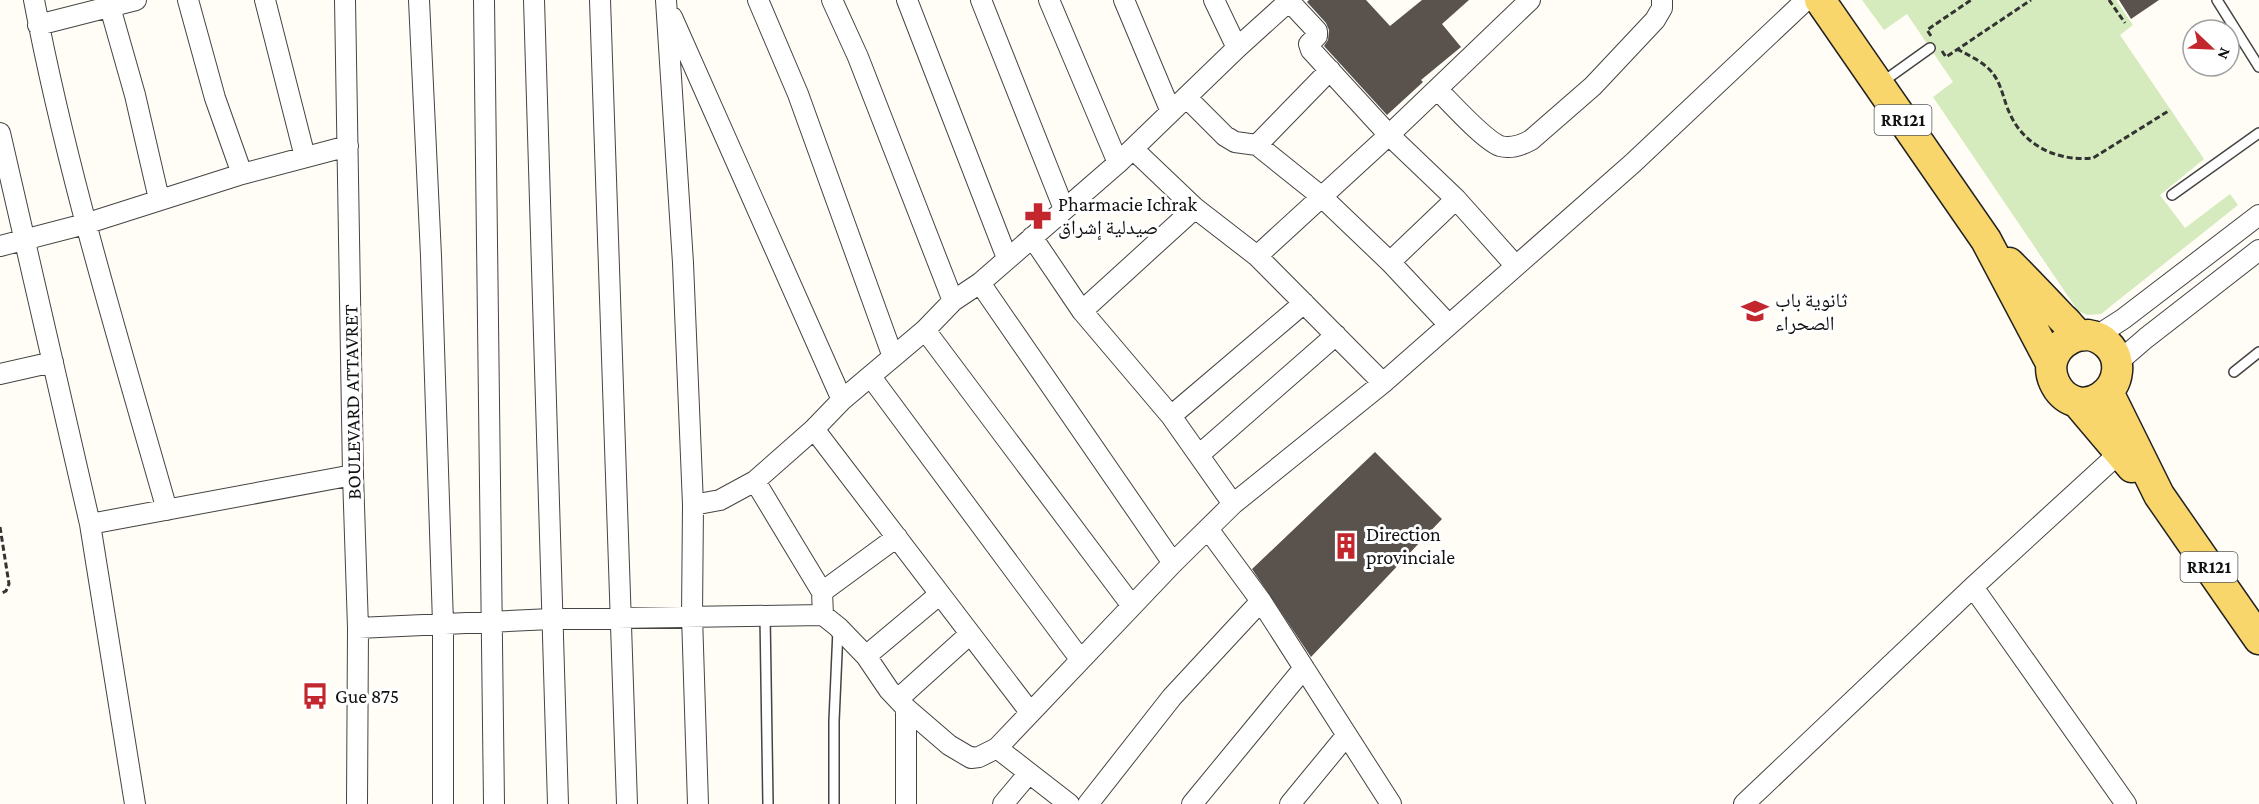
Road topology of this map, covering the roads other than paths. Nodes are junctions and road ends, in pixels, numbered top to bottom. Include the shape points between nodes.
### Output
1 (34, 0) edge
2 (136, 0) edge
3 (188, 0) edge
4 (265, 0) edge
5 (345, 0) edge
6 (419, 0) edge
7 (484, 0) edge
8 (534, 0) edge
9 (600, 0) edge
10 (758, 0) edge
11 (832, 0) edge
12 (907, 0) edge
13 (981, 0) edge
14 (1049, 0) edge
15 (1124, 0) edge
16 (1214, 0) edge
17 (1289, 0) edge
18 (1662, 0) edge
19 (1806, 0) edge
20 (1820, 0) edge
21 (2217, 0) edge
22 (1523, 2) edge
23 (109, 3) edge
24 (667, 3) edge
25 (38, 25) junction
26 (1237, 48) junction
27 (1930, 48) dead end
28 (2259, 67) edge
29 (1330, 70) junction
30 (1879, 84) junction
31 (1437, 90) junction
32 (1186, 97) junction
33 (1171, 112) junction
34 (0, 133) edge
35 (2259, 134) edge
36 (1389, 135) junction
37 (1257, 145) junction
38 (348, 146) junction
39 (1132, 149) junction
40 (305, 158) junction
41 (1118, 163) junction
42 (242, 174) junction
43 (2172, 195) dead end
44 (1322, 197) junction
45 (159, 199) junction
46 (1456, 199) junction
47 (1195, 208) junction
48 (1064, 209) junction
49 (2259, 215) edge
50 (85, 224) junction
51 (1032, 237) junction
52 (25, 238) junction
53 (1986, 240) junction
54 (0, 246) edge
55 (2259, 250) edge
56 (1257, 256) junction
57 (1007, 258) junction
58 (1390, 262) junction
59 (1515, 266) junction
60 (980, 283) junction
61 (953, 301) junction
62 (1304, 303) junction
63 (1082, 311) junction
64 (1449, 325) junction
65 (925, 330) junction
66 (1336, 335) junction
67 (2087, 336) junction
68 (2259, 352) edge
69 (893, 357) junction
70 (53, 362) junction
71 (2051, 363) junction
72 (2117, 363) junction
73 (2234, 372) dead end
74 (0, 374) edge
75 (871, 377) junction
76 (1383, 383) junction
77 (2108, 392) junction
78 (842, 400) junction
79 (2078, 402) junction
80 (1171, 416) junction
81 (814, 429) junction
82 (2125, 447) junction
83 (1200, 454) junction
84 (353, 474) junction
85 (755, 481) junction
86 (1233, 504) junction
87 (693, 505) junction
88 (167, 510) junction
89 (90, 524) junction
90 (1208, 529) junction
91 (897, 537) junction
92 (1173, 563) junction
93 (1973, 587) junction
94 (822, 592) junction
95 (940, 594) junction
96 (1261, 602) junction
97 (1132, 606) junction
98 (765, 615) junction
99 (692, 616) junction
100 (620, 617) junction
101 (552, 618) junction
102 (492, 621) junction
103 (830, 621) junction
104 (443, 623) junction
105 (358, 628) junction
106 (970, 634) junction
107 (2259, 639) edge
108 (866, 656) junction
109 (1080, 659) junction
110 (1304, 668) junction
111 (902, 704) junction
112 (1030, 712) junction
113 (1347, 736) junction
114 (997, 748) junction
115 (1029, 773) junction
116 (135, 804) edge
117 (357, 804) edge
118 (443, 804) edge
119 (494, 804) edge
120 (558, 804) edge
121 (627, 804) edge
122 (698, 804) edge
123 (768, 804) edge
124 (834, 804) edge
125 (906, 804) edge
126 (1003, 804) edge
127 (1069, 804) edge
128 (1088, 804) edge
129 (1192, 804) edge
130 (1290, 804) edge
131 (1390, 804) edge
132 (1744, 804) edge
133 (2126, 804) edge

1 - 25 street
2 - 23 street
3 - 42 street via 215,98
4 - 40 street
5 - 38 street, BOULEVARD ATTAVRET
6 - 104 street
7 - 102 street
8 - 101 street
9 - 100 street
10 - 69 street via 798,94
11 - 61 street
12 - 57 street
13 - 48 street
14 - 41 street
15 - 33 street
16 - 26 street
17 - 26 street
17 - 29 street via 1317,30 1308,46
18 - 31 street via 1655,20 1593,86 1521,145 1499,146
19 - 59 street via 1633,163
20 - 30 main road, RR121
21 - 28 lane
22 - 31 street
23 - 25 street
23 - 45 street
24 - 78 street
24 - 87 street
25 - 50 street
26 - 32 street
27 - 30 lane
29 - 36 street
29 - 37 street
30 - 53 main road, RR121
31 - 36 street
32 - 33 street
32 - 37 street via 1225,136 1235,142
33 - 39 street
34 - 52 street
35 - 43 lane
36 - 44 street
36 - 46 street
37 - 44 street
38 - 40 street
38 - 84 street, BOULEVARD ATTAVRET
39 - 41 street
39 - 47 street
40 - 42 street
41 - 48 street
42 - 45 street
44 - 56 street
44 - 58 street
45 - 50 street
46 - 58 street
46 - 59 street
47 - 56 street
47 - 63 street
48 - 51 street
49 - 67 street via 2123,319
50 - 52 street
50 - 88 street
51 - 57 street
51 - 63 street
52 - 54 street
52 - 70 street
53 - 67 main road, RR121
53 - 71 main road, RR121
55 - 72 street
56 - 62 street
57 - 60 street
58 - 64 street
59 - 64 street
60 - 61 street
60 - 92 street
61 - 65 street
62 - 66 street
62 - 80 street
63 - 80 street
64 - 76 street
65 - 69 street
65 - 97 street
66 - 76 street
66 - 83 street
67 - 71 main road via 2069,339
67 - 72 main road, RR121 via 2109,346
68 - 73 lane
69 - 75 street
70 - 74 street
70 - 89 street
71 - 79 main road, RR121 via 2051,375 2058,390
72 - 77 main road via 2116,380
75 - 78 street
75 - 109 street
76 - 86 street
77 - 79 main road via 2089,402
77 - 82 main road, RR121
78 - 81 street
79 - 82 main road, RR121
80 - 83 street
81 - 85 street
81 - 91 street
82 - 93 street
82 - 107 main road, RR121
83 - 86 street
84 - 88 street
84 - 105 street, BOULEVARD ATTAVRET
85 - 87 street via 720,500
85 - 94 street
86 - 90 street
87 - 99 street
88 - 89 street
89 - 116 street
90 - 92 street
90 - 96 street
91 - 94 street
91 - 95 street
92 - 97 street
93 - 132 street
93 - 133 street
94 - 103 street
95 - 106 street
95 - 108 street
96 - 110 street
96 - 128 street via 1172,697
97 - 109 street
98 - 99 street
98 - 103 street
98 - 123 lane
99 - 100 street
99 - 122 street
100 - 101 street
100 - 121 street
101 - 102 street
101 - 120 street
102 - 104 street
102 - 119 street
103 - 108 street
103 - 124 lane
104 - 105 street
104 - 118 street
105 - 117 street, BOULEVARD ATTAVRET
106 - 111 street
106 - 112 street
108 - 111 street
109 - 112 street
110 - 113 street
110 - 129 street
111 - 114 street via 966,756 979,757
111 - 125 street
112 - 114 street
113 - 130 street
113 - 131 street
114 - 115 street
115 - 126 street
115 - 127 street

